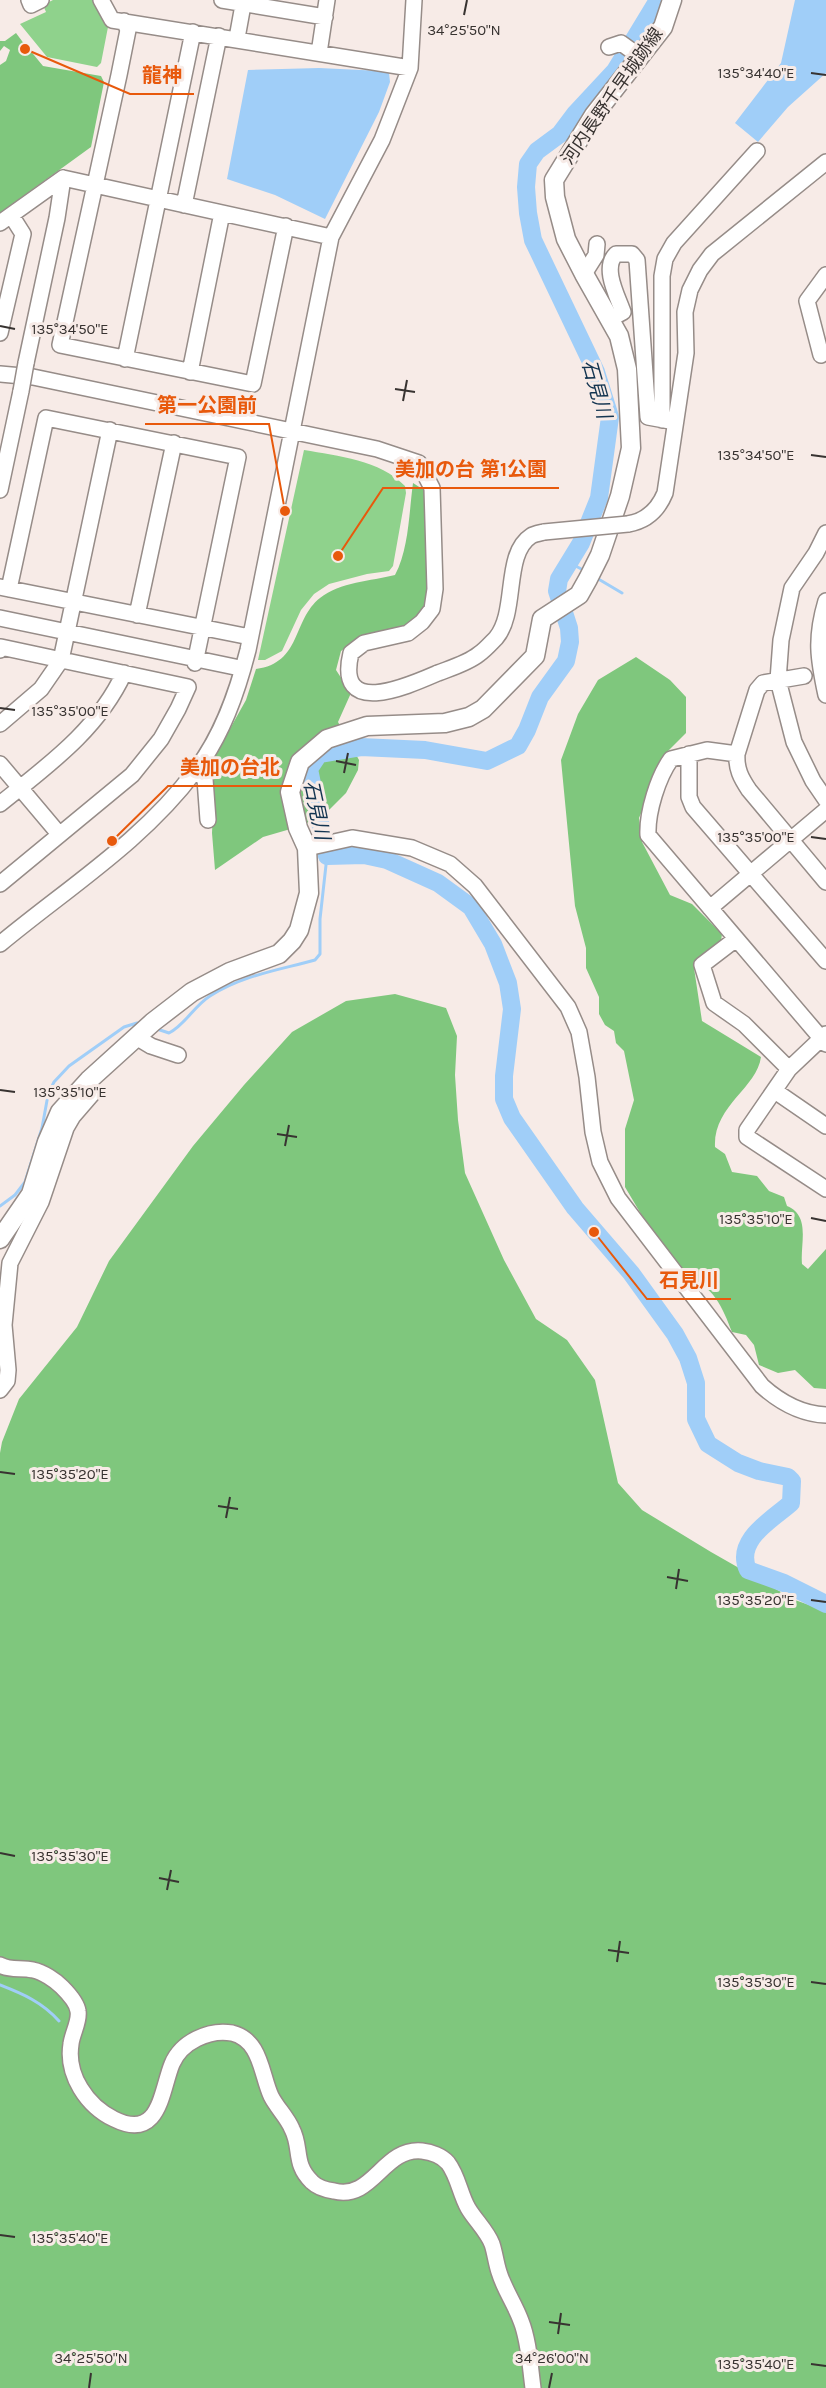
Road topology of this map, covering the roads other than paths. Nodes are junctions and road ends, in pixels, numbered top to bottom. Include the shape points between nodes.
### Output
1 (28, 0) edge
2 (41, 0) edge
3 (101, 0) edge
4 (222, 0) edge
5 (327, 0) edge
6 (414, 0) edge
7 (672, 0) edge
8 (273, 4) edge
9 (243, 5) junction
10 (325, 17) junction
11 (124, 21) junction
12 (193, 32) junction
13 (219, 36) junction
14 (237, 38) junction
15 (615, 45) dead end
16 (319, 53) junction
17 (638, 56) junction
18 (410, 68) junction
19 (757, 151) dead end
20 (826, 162) edge
21 (63, 178) junction
22 (96, 184) junction
23 (159, 199) junction
24 (184, 205) junction
25 (222, 213) junction
26 (6, 219) edge
27 (286, 226) junction
28 (332, 237) junction
29 (597, 244) dead end
30 (584, 274) junction
31 (826, 275) edge
32 (610, 319) junction
33 (0, 333) edge
34 (824, 354) edge
35 (125, 358) junction
36 (190, 372) junction
37 (0, 374) edge
38 (669, 421) junction
39 (110, 430) junction
40 (293, 430) junction
41 (174, 443) junction
42 (0, 490) edge
43 (826, 533) edge
44 (5, 588) edge
45 (826, 601) edge
46 (73, 603) junction
47 (137, 615) junction
48 (0, 618) edge
49 (202, 629) junction
50 (67, 632) junction
51 (250, 637) junction
52 (0, 648) edge
53 (61, 660) junction
54 (195, 661) junction
55 (235, 667) dead end
56 (124, 673) junction
57 (804, 675) dead end
58 (778, 680) junction
59 (826, 696) edge
60 (0, 724) edge
61 (688, 754) junction
62 (737, 754) junction
63 (0, 764) edge
64 (195, 771) junction
65 (20, 788) junction
66 (826, 800) edge
67 (0, 804) edge
68 (826, 810) edge
69 (208, 820) dead end
70 (59, 834) junction
71 (791, 840) junction
72 (308, 848) junction
73 (751, 874) junction
74 (826, 882) edge
75 (0, 884) edge
76 (710, 908) junction
77 (736, 939) junction
78 (0, 944) edge
79 (826, 961) edge
80 (144, 1030) junction
81 (824, 1039) edge
82 (178, 1055) dead end
83 (789, 1069) junction
84 (774, 1091) junction
85 (60, 1112) junction
86 (826, 1126) edge
87 (826, 1189) edge
88 (0, 1239) edge
89 (0, 1390) edge
90 (826, 1414) edge
91 (0, 1965) edge
92 (533, 2388) edge

1 - 2 street via 31,5
3 - 11 street via 112,20
4 - 9 street
5 - 10 street
6 - 18 street
7 - 17 main road, 河内長野千早城跡線 via 663,27
8 - 9 street
8 - 10 street
9 - 14 street
10 - 16 street
11 - 12 street
11 - 22 street via 128,30
12 - 13 street
12 - 23 street
13 - 14 street
13 - 24 street
14 - 16 street
15 - 17 street
16 - 18 street
17 - 30 main road, 河内長野千早城跡線 via 594,115 554,180 566,239
18 - 28 street via 382,140
19 - 38 street via 674,243 665,259 661,300
20 - 38 street via 712,254 700,270 685,312 686,353
21 - 22 street
21 - 26 street
21 - 42 street, bridge
22 - 23 street
22 - 35 street via 60,345
23 - 24 street
23 - 35 street
24 - 25 street
25 - 27 street
25 - 36 street
26 - 33 street via 23,234
27 - 28 street
27 - 36 street via 254,384
28 - 40 street
29 - 30 street via 596,255
30 - 32 main road, 河内長野千早城跡線
31 - 34 street via 807,301
32 - 38 street via 623,312 609,268 610,259 616,254 632,254 637,260 648,417
32 - 72 main road, 河内長野千早城跡線 via 620,336 627,369 631,448 600,555 579,595 542,619 535,656 483,709 445,723 367,726 327,739 300,762 290,792 298,828
35 - 36 street
37 - 40 street via 43,379
38 - 40 street, bridge via 667,482 661,502 648,517 628,524 531,536 516,558 506,619 498,636 478,655 394,691 374,694 353,684 349,674 351,653 363,643 408,633 432,609 432,488 419,463 409,458
39 - 41 street
39 - 44 street via 46,418
39 - 46 street
40 - 51 street
41 - 47 street
41 - 49 street via 238,457
43 - 58 street via 792,588 781,640
44 - 46 street
45 - 59 street via 817,648
46 - 47 street
46 - 50 street
47 - 49 street
48 - 50 street
49 - 51 street
49 - 54 street
50 - 53 street
50 - 54 street
51 - 64 street via 232,704
52 - 53 street
53 - 56 street
53 - 60 street via 41,689
54 - 55 street
56 - 65 street via 115,693 88,728
56 - 70 street via 189,684 161,739 132,775
57 - 58 street
58 - 62 street via 763,683 758,690
58 - 66 street via 794,742
61 - 62 street via 707,750
61 - 73 street via 689,797 693,807
61 - 76 street via 671,759 662,771 648,835
62 - 71 street via 739,775
63 - 65 street
64 - 69 street via 205,779
64 - 78 street via 147,825
65 - 67 street
65 - 70 street
68 - 71 street
70 - 75 street
71 - 73 street
71 - 74 street
72 - 80 main road, 河内長野千早城跡線 via 309,892 299,930 292,941 279,954 230,972 192,992
72 - 90 street via 352,838 412,848 450,864 475,886 568,1007 579,1032 600,1162 618,1198 762,1386 795,1408
73 - 76 street
73 - 79 street
76 - 77 street
77 - 81 street
77 - 83 street via 702,965 714,1003 744,1024
80 - 82 street via 151,1046
80 - 85 main road, 河内長野千早城跡線
81 - 83 street
83 - 84 street
84 - 86 street
84 - 87 street via 747,1130 747,1137
85 - 88 main road, 河内長野千早城跡線 via 31,1194
85 - 89 street via 71,1109 90,1091 92,1094 66,1128 41,1202 10,1263 4,1325 8,1370 7,1381
91 - 92 street via 47,1976 73,2000 79,2012 71,2044 74,2076 84,2094 115,2119 130,2124 153,2116 161,2105 178,2053 201,2037 216,2032 233,2034 253,2048 272,2098 292,2128 297,2160 314,2184 341,2193 354,2191 391,2159 407,2152 435,2154 447,2162 467,2207 491,2243 499,2273 522,2322

